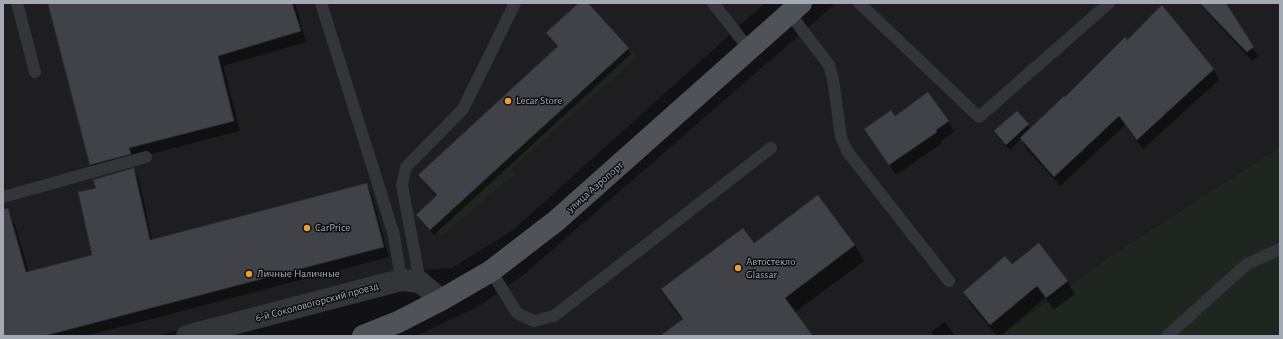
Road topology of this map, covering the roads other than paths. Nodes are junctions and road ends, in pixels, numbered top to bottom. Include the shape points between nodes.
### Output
1 (17, 3) edge
2 (321, 3) edge
3 (515, 3) edge
4 (713, 3) edge
5 (859, 3) edge
6 (1109, 3) edge
7 (792, 7) edge
8 (749, 49) junction
9 (35, 72) dead end
10 (771, 148) dead end
11 (146, 157) dead end
12 (3, 197) edge
13 (1280, 248) edge
14 (491, 271) junction
15 (410, 281) junction
16 (949, 281) dead end
17 (441, 300) junction
18 (187, 336) edge
19 (363, 336) edge
20 (1167, 336) edge

1 - 9 lane
2 - 15 lane
3 - 15 lane via 463,109 406,167 402,185
4 - 8 lane
5 - 6 lane via 979,117
7 - 8 main road, улица Аэропорт
7 - 16 lane via 829,65 841,136 847,151
8 - 14 main road, улица Аэропорт via 556,221
10 - 14 lane via 554,316 534,321 516,313
11 - 12 lane
13 - 20 lane via 1247,264
14 - 17 main road, улица Аэропорт
15 - 17 street
15 - 18 street, 6-й Соколовогорский проезд
17 - 19 main road, улица Аэропорт

